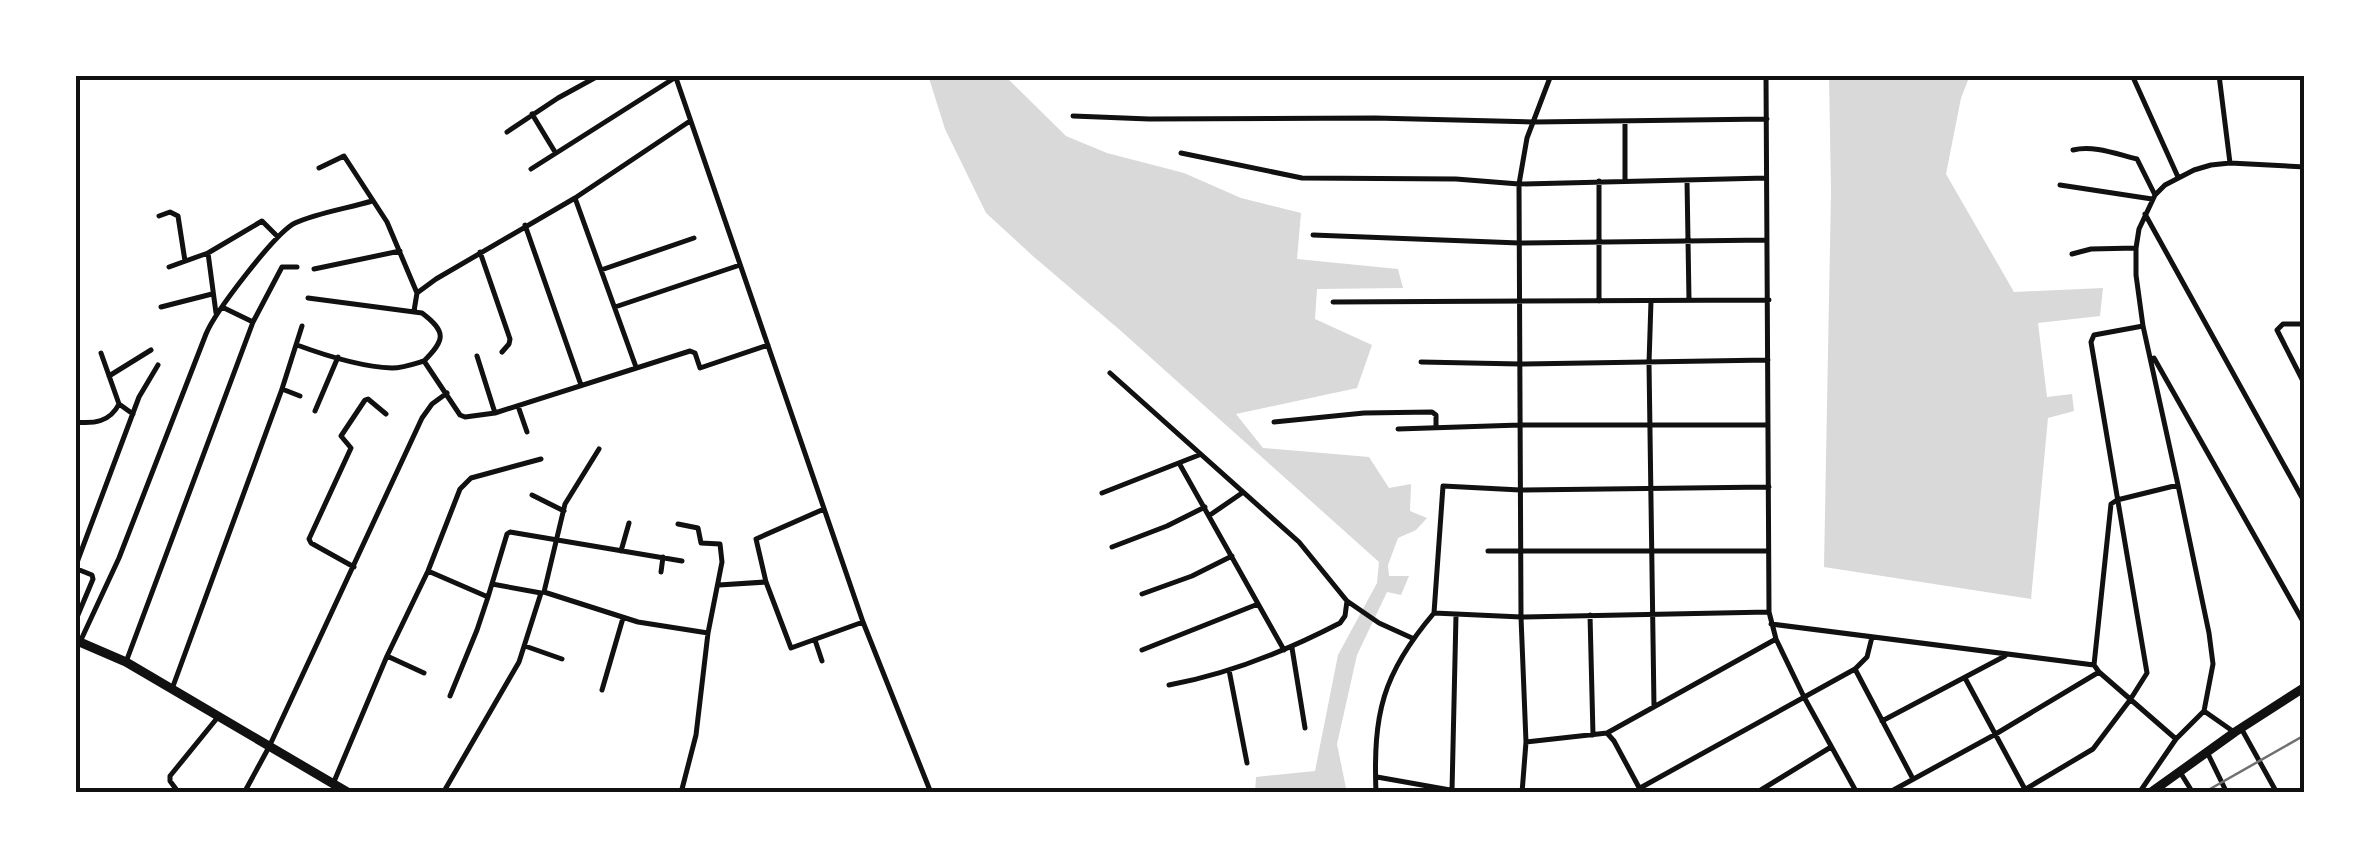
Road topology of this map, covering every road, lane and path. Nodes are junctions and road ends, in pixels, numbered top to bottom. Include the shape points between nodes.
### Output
1 (600, 75) edge
2 (1551, 75) edge
3 (1766, 75) edge
4 (2132, 75) edge
5 (2219, 75) edge
6 (676, 76) edge
7 (532, 114) junction
8 (1073, 116) dead end
9 (1767, 118) junction
10 (691, 120) junction
11 (1625, 121) junction
12 (1534, 122) junction
13 (507, 132) dead end
14 (2073, 150) dead end
15 (554, 152) junction
16 (1181, 153) dead end
17 (2230, 163) junction
18 (2305, 167) edge
19 (320, 168) dead end
20 (531, 168) dead end
21 (2178, 177) junction
22 (1766, 178) junction
23 (1687, 180) junction
24 (1625, 181) junction
25 (1599, 182) junction
26 (1519, 184) junction
27 (2060, 185) dead end
28 (2153, 197) junction
29 (575, 198) junction
30 (372, 201) junction
31 (2145, 214) junction
32 (159, 216) dead end
33 (524, 226) junction
34 (1313, 236) dead end
35 (278, 238) junction
36 (694, 238) dead end
37 (1768, 240) junction
38 (1688, 241) junction
39 (1599, 242) junction
40 (1519, 244) junction
41 (2136, 248) junction
42 (400, 251) junction
43 (208, 252) junction
44 (480, 252) junction
45 (2072, 254) dead end
46 (185, 261) junction
47 (740, 265) junction
48 (169, 266) dead end
49 (297, 267) dead end
50 (314, 269) dead end
51 (601, 270) junction
52 (417, 293) junction
53 (212, 294) junction
54 (308, 298) dead end
55 (1689, 300) junction
56 (1769, 300) junction
57 (1599, 301) junction
58 (1651, 301) junction
59 (1334, 302) dead end
60 (1520, 302) junction
61 (161, 307) dead end
62 (222, 307) junction
63 (615, 307) junction
64 (414, 312) junction
65 (216, 313) junction
66 (253, 322) junction
67 (2305, 324) edge
68 (302, 326) dead end
69 (2144, 326) junction
70 (297, 344) junction
71 (768, 345) junction
72 (151, 350) dead end
73 (2150, 350) junction
74 (502, 352) dead end
75 (101, 354) dead end
76 (477, 356) dead end
77 (338, 357) junction
78 (424, 360) junction
79 (1769, 360) junction
80 (1421, 362) dead end
81 (1650, 362) junction
82 (1520, 364) junction
83 (158, 365) dead end
84 (636, 367) junction
85 (1110, 374) dead end
86 (108, 376) junction
87 (581, 385) junction
88 (2305, 385) edge
89 (282, 389) junction
90 (447, 393) junction
91 (300, 396) dead end
92 (119, 404) junction
93 (518, 406) junction
94 (315, 410) dead end
95 (134, 414) junction
96 (386, 414) dead end
97 (494, 414) junction
98 (75, 422) edge
99 (1274, 422) dead end
100 (1650, 424) junction
101 (1520, 425) junction
102 (1768, 425) junction
103 (1436, 427) junction
104 (1398, 429) dead end
105 (526, 432) dead end
106 (599, 449) dead end
107 (1200, 454) junction
108 (541, 459) dead end
109 (1179, 463) junction
110 (2178, 485) junction
111 (1769, 487) junction
112 (1652, 488) junction
113 (1520, 490) junction
114 (1102, 493) dead end
115 (1242, 493) junction
116 (532, 496) dead end
117 (2116, 500) junction
118 (2305, 503) edge
119 (1206, 507) junction
120 (824, 509) junction
121 (564, 511) junction
122 (1210, 515) junction
123 (629, 524) dead end
124 (678, 524) dead end
125 (558, 539) junction
126 (1112, 547) dead end
127 (621, 550) junction
128 (1767, 550) junction
129 (1488, 551) dead end
130 (1651, 551) junction
131 (1520, 552) junction
132 (1232, 556) junction
133 (662, 557) junction
134 (682, 561) dead end
135 (354, 567) junction
136 (428, 571) junction
137 (661, 572) dead end
138 (766, 582) junction
139 (492, 584) junction
140 (718, 585) junction
141 (543, 592) junction
142 (1142, 594) dead end
143 (488, 597) junction
144 (1347, 601) junction
145 (1258, 604) junction
146 (1769, 612) junction
147 (1434, 613) junction
148 (1456, 615) junction
149 (1653, 615) junction
150 (1590, 616) junction
151 (1521, 617) junction
152 (623, 618) junction
153 (75, 622) edge
154 (863, 622) junction
155 (1771, 624) junction
156 (2305, 625) edge
157 (707, 633) junction
158 (1872, 637) junction
159 (1412, 638) junction
160 (815, 640) junction
161 (1776, 640) junction
162 (77, 641) edge
163 (525, 646) junction
164 (1292, 648) junction
165 (1142, 650) dead end
166 (1284, 650) junction
167 (2007, 655) junction
168 (387, 656) junction
169 (562, 659) dead end
170 (822, 661) dead end
171 (126, 662) junction
172 (2094, 665) junction
173 (1855, 669) junction
174 (1229, 670) junction
175 (2099, 672) junction
176 (424, 673) dead end
177 (1965, 678) junction
178 (1169, 685) dead end
179 (2305, 687) edge
180 (172, 689) junction
181 (602, 690) dead end
182 (450, 696) dead end
183 (1804, 697) junction
184 (2130, 700) junction
185 (1654, 707) junction
186 (2204, 711) junction
187 (218, 716) junction
188 (1882, 721) junction
189 (1305, 728) dead end
190 (2238, 730) junction
191 (1593, 734) junction
192 (1608, 734) junction
193 (1994, 735) junction
194 (2176, 739) junction
195 (1526, 742) junction
196 (269, 746) junction
197 (1831, 747) junction
198 (2206, 752) junction
199 (1247, 763) dead end
200 (2180, 772) junction
201 (1375, 777) junction
202 (1913, 780) junction
203 (333, 784) junction
204 (1452, 791) edge
205 (1641, 791) edge
206 (2024, 792) edge
207 (179, 793) edge
208 (244, 793) edge
209 (348, 793) edge
210 (443, 793) edge
211 (681, 793) edge
212 (931, 793) edge
213 (1376, 793) edge
214 (1468, 793) edge
215 (1522, 793) edge
216 (1630, 793) edge
217 (1756, 793) edge
218 (1857, 793) edge
219 (1888, 793) edge
220 (2139, 793) edge
221 (2150, 793) edge
222 (2193, 793) edge
223 (2227, 793) edge
224 (2277, 793) edge

1 - 7 street
2 - 12 street
3 - 9 street
4 - 21 street
5 - 17 street
6 - 10 street
6 - 15 street
7 - 13 street
7 - 15 street
8 - 12 street
9 - 11 street
9 - 22 street
10 - 29 street
10 - 47 street
11 - 12 street
11 - 24 street
12 - 26 street
14 - 28 street via 2136,159
15 - 20 street
16 - 26 street via 1302,178
17 - 18 street
17 - 21 street
19 - 30 street via 344,156
21 - 28 street
22 - 23 street
22 - 37 street
23 - 24 street
23 - 38 street
24 - 25 street
25 - 26 street
25 - 39 street
26 - 40 street
27 - 28 street
28 - 31 street
29 - 33 street
29 - 51 street
30 - 35 street via 294,224
30 - 42 street
31 - 41 street
31 - 118 street
32 - 46 street via 178,216
33 - 44 street
33 - 87 street
34 - 40 street
35 - 43 street via 262,221
35 - 62 street
36 - 51 street
37 - 38 street
37 - 56 street
38 - 39 street
38 - 55 street
39 - 40 street
39 - 57 street
40 - 60 street
41 - 45 street
41 - 69 street
42 - 50 street
42 - 52 street
43 - 46 street
43 - 53 street
44 - 52 street
44 - 74 street via 510,339
46 - 48 street
47 - 63 street
47 - 71 street
49 - 66 street via 282,267
51 - 63 street
52 - 64 street
53 - 61 street
53 - 65 street
54 - 64 street
55 - 56 street
55 - 58 street
56 - 79 street
57 - 58 street
57 - 60 street
58 - 81 street
59 - 60 street
60 - 82 street
62 - 65 street
62 - 66 street
63 - 84 street
64 - 78 street via 422,312 440,334
65 - 162 street via 119,558
66 - 171 street
67 - 88 street via 2277,330
68 - 70 street
69 - 73 street
69 - 117 street via 2091,340
70 - 77 street
70 - 89 street
71 - 84 street via 705,367 690,352
71 - 120 street
72 - 86 street
73 - 110 street
73 - 156 street
75 - 86 street
76 - 97 street
77 - 78 street via 393,368
77 - 94 street
78 - 90 street
79 - 81 street
79 - 102 street
80 - 82 street
81 - 82 street
81 - 100 street
82 - 101 street
83 - 95 street
84 - 87 street
85 - 107 street
86 - 92 street
87 - 93 street
89 - 91 street
89 - 180 street
90 - 97 street via 462,416
90 - 135 street via 422,418
92 - 95 street
92 - 98 street via 110,418
93 - 97 street
93 - 105 street
95 - 153 street via 76,565 93,579
96 - 135 street via 364,400 340,436 351,448 309,539
99 - 103 street via 1432,412
100 - 101 street
100 - 102 street
100 - 112 street
101 - 103 street
101 - 113 street
102 - 111 street
103 - 104 street
106 - 121 street
107 - 109 street
107 - 115 street
108 - 136 street via 465,482
109 - 114 street
109 - 119 street
110 - 117 street
110 - 186 street via 2211,650
111 - 112 street
111 - 128 street
112 - 113 street
112 - 130 street
113 - 131 street
113 - 147 street via 1442,486
115 - 122 street
115 - 144 street via 1299,542
116 - 121 street
117 - 172 street via 2109,510
117 - 184 street via 2147,668
119 - 122 street
119 - 126 street
120 - 138 street via 756,539
120 - 154 street
121 - 125 street
122 - 132 street
123 - 127 street
124 - 140 street via 698,528 701,543 720,544
125 - 127 street
125 - 139 street via 508,532
125 - 141 street
127 - 133 street
128 - 130 street
128 - 146 street
129 - 131 street
130 - 131 street
130 - 149 street
131 - 151 street
132 - 142 street
132 - 145 street
133 - 134 street
133 - 137 street
135 - 196 street
136 - 143 street
136 - 168 street
138 - 140 street
138 - 160 street via 789,645
139 - 141 street
139 - 143 street
140 - 157 street
141 - 152 street
141 - 163 street
143 - 182 street
144 - 159 street
144 - 164 street via 1340,623
145 - 165 street
145 - 166 street
146 - 149 street
146 - 155 street
147 - 148 street
147 - 159 street
148 - 151 street
148 - 204 street
149 - 150 street
149 - 185 street
150 - 151 street
150 - 191 street
151 - 195 street
152 - 157 street
152 - 181 street
154 - 160 street
154 - 212 street
155 - 158 street
155 - 161 street
157 - 211 street via 696,735
158 - 167 street
158 - 173 street via 1868,658
159 - 201 street via 1384,692
160 - 170 street
161 - 183 street
161 - 185 street
162 - 171 highway
163 - 169 street
163 - 210 street
164 - 166 street
164 - 189 street
166 - 174 street
167 - 172 street
167 - 177 street
168 - 176 street
168 - 203 street
171 - 180 highway
172 - 175 street
173 - 183 street
173 - 188 street
174 - 178 street
174 - 199 street
175 - 184 street
175 - 193 street
177 - 188 street
177 - 193 street
179 - 190 highway
180 - 187 highway
183 - 197 street
183 - 205 street
184 - 194 street
184 - 206 street via 2093,750
185 - 192 street
186 - 190 street
186 - 194 street
187 - 196 highway
187 - 207 street via 170,776
188 - 202 street
190 - 198 highway
190 - 224 street
191 - 192 street
191 - 195 street
192 - 205 street
193 - 202 street
193 - 206 street
194 - 220 street
195 - 215 street
196 - 203 highway
196 - 208 street
197 - 217 street
197 - 218 street
198 - 200 highway
198 - 223 street
200 - 221 highway
200 - 222 street
201 - 204 street
201 - 213 street
202 - 219 street
203 - 209 highway
204 - 214 street
205 - 216 street

